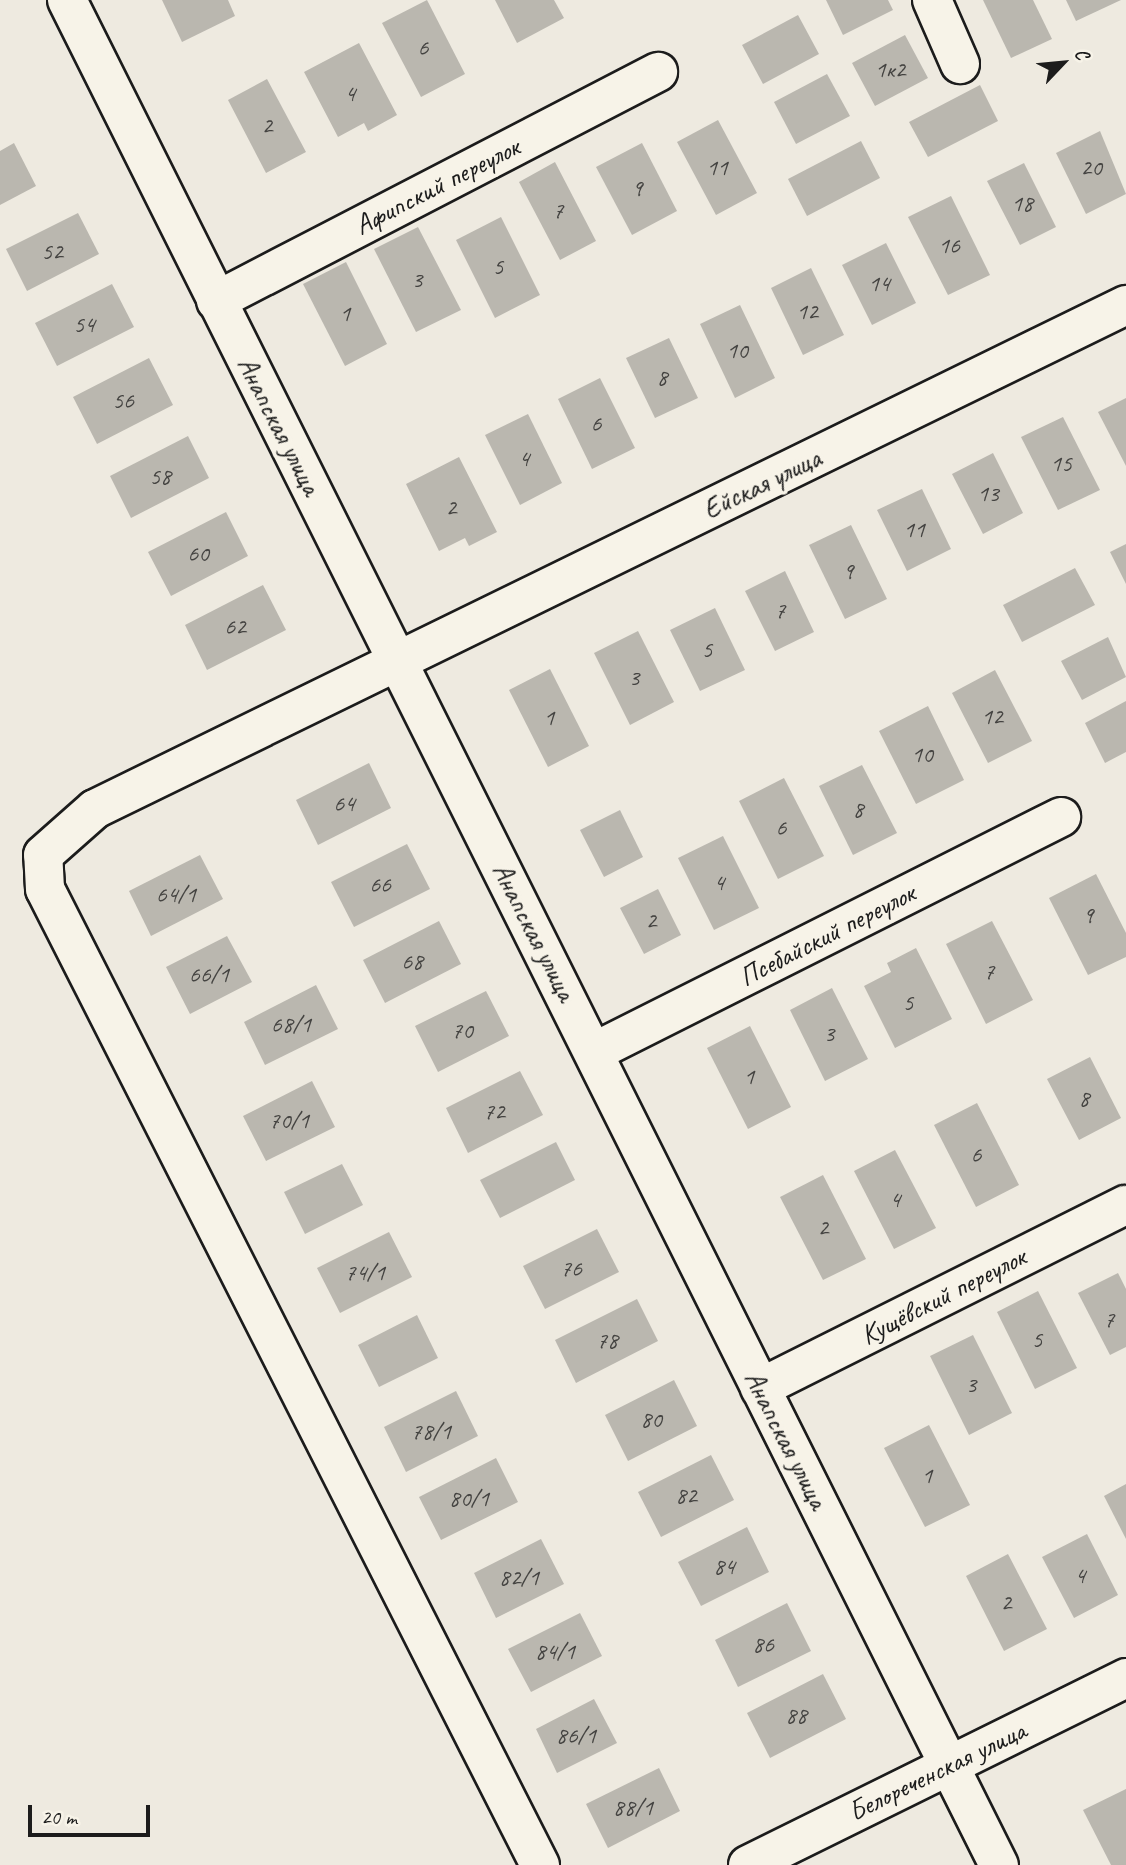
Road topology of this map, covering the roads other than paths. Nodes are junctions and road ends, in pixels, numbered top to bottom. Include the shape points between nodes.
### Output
1 (67, 0) edge
2 (932, 0) edge
3 (960, 64) dead end
4 (658, 72) dead end
5 (216, 301) junction
6 (1126, 305) edge
7 (398, 662) junction
8 (1060, 817) dead end
9 (594, 1052) junction
10 (1126, 1205) edge
11 (760, 1388) junction
12 (1126, 1678) edge
13 (949, 1765) junction
14 (540, 1865) edge
15 (748, 1865) edge
16 (999, 1865) edge

1 - 5 street, Анапская улица
2 - 3 street
4 - 5 street, Афипский переулок
5 - 7 street, Анапская улица
6 - 7 street, Ейская улица
7 - 9 street, Анапская улица
7 - 14 street, Ейская улица via 95,810 43,855 45,888
8 - 9 street, Псебайский переулок
9 - 11 street, Анапская улица
10 - 11 street, Кущёвский переулок
11 - 13 street, Анапская улица
12 - 13 street, Белореченская улица
13 - 15 street, Белореченская улица
13 - 16 street, Анапская улица

